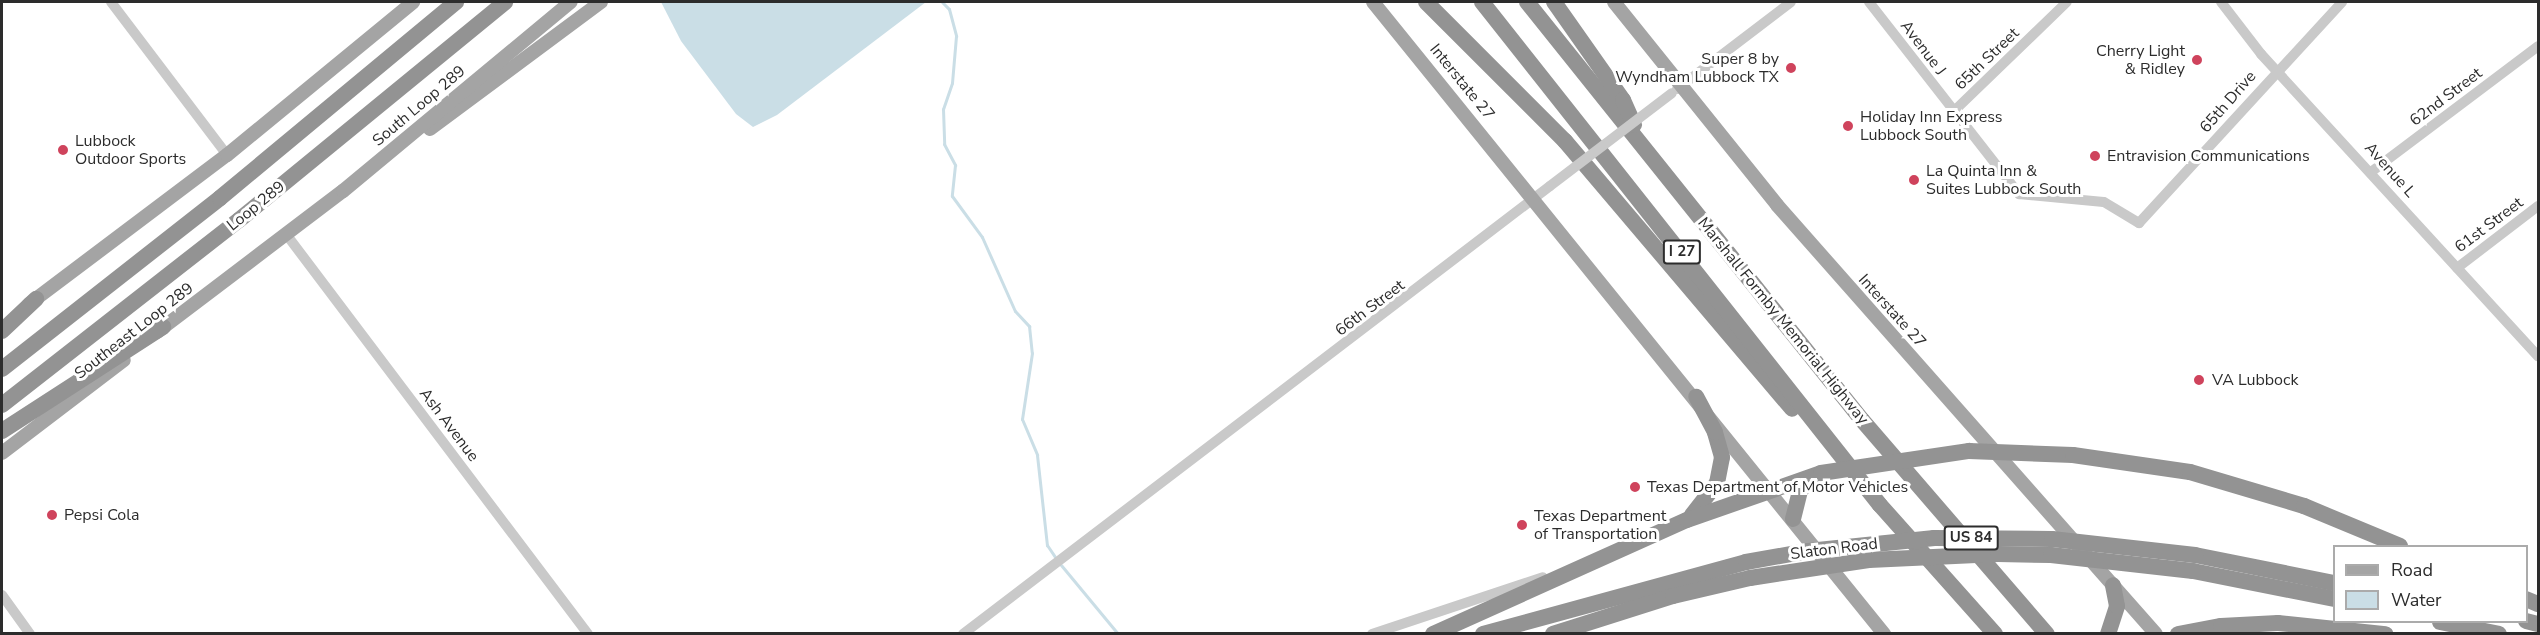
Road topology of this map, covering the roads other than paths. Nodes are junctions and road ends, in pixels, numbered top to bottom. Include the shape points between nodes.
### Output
1 (111, 2) edge
2 (413, 2) edge
3 (456, 2) edge
4 (505, 2) edge
5 (571, 2) edge
6 (602, 2) edge
7 (1363, 2) edge
8 (1373, 2) edge
9 (1426, 2) edge
10 (1482, 2) edge
11 (1527, 2) edge
12 (1554, 2) edge
13 (1614, 2) edge
14 (1791, 2) edge
15 (1869, 2) edge
16 (2067, 2) edge
17 (2221, 2) edge
18 (2342, 2) edge
19 (2538, 46) edge
20 (2276, 70) junction
21 (1677, 89) junction
22 (1953, 112) junction
23 (1473, 121) junction
24 (1642, 146) junction
25 (227, 155) junction
26 (2371, 172) junction
27 (343, 191) junction
28 (1535, 198) junction
29 (2538, 206) edge
30 (2139, 223) joint
31 (286, 234) junction
32 (2457, 267) junction
33 (36, 299) junction
34 (2, 326) edge
35 (163, 327) junction
36 (2, 331) edge
37 (2538, 356) edge
38 (2, 369) edge
39 (1696, 397) junction
40 (2, 405) edge
41 (2, 431) edge
42 (1994, 451) junction
43 (2, 453) edge
44 (1821, 473) junction
45 (1769, 488) junction
46 (1880, 505) junction
47 (1793, 519) junction
48 (1687, 520) junction
49 (2398, 545) edge
50 (1622, 547) junction
51 (2194, 563) junction
52 (1748, 570) junction
53 (2333, 583) edge
54 (2113, 585) junction
55 (2, 595) edge
56 (2333, 599) edge
57 (2450, 623) edge
58 (2246, 624) junction
59 (30, 633) edge
60 (588, 633) edge
61 (963, 633) edge
62 (1372, 633) edge
63 (1433, 633) edge
64 (1483, 633) edge
65 (1553, 633) edge
66 (1884, 633) edge
67 (1995, 633) edge
68 (2047, 633) edge
69 (2108, 633) edge
70 (2156, 633) edge
71 (2178, 633) edge
72 (2228, 633) edge
73 (2385, 633) edge
74 (2499, 633) edge

1 - 25 street
2 - 25 main road
3 - 38 highway, Loop 289 via 220,198
4 - 40 highway, Loop 289 via 255,207
5 - 27 main road, South Loop 289
6 - 27 main road
7 - 23 main road
8 - 23 main road, Interstate 27
9 - 46 highway via 1565,141 1793,410
10 - 46 highway, I 27
11 - 24 highway, Marshall Formby Memorial Highway / I 27
12 - 24 highway via 1623,100
13 - 21 main road, Interstate 27
14 - 21 street, 66th Street
15 - 22 street, Avenue J
16 - 22 street, 65th Street
17 - 20 street, Avenue L
18 - 20 street, 65th Drive
19 - 26 street, 62nd Street
20 - 26 street, Avenue L
20 - 30 street, 65th Drive
21 - 28 street, 66th Street, bridge
21 - 42 main road, Interstate 27
22 - 30 street, Avenue J via 2019,194 2104,202
23 - 28 main road, Interstate 27
24 - 68 highway, Marshall Formby Memorial Highway / I 27 via 1862,420
25 - 33 main road
26 - 32 street, Avenue L
27 - 31 main road, South Loop 289
28 - 39 main road, Interstate 27
28 - 61 street, 66th Street
29 - 32 street, 61st Street
31 - 35 main road, Southeast Loop 289
31 - 60 street, Ash Avenue
32 - 37 street, Avenue L
33 - 34 main road
33 - 36 highway
35 - 41 highway
35 - 43 main road, Southeast Loop 289
39 - 45 main road, Interstate 27
39 - 48 highway via 1715,432 1722,457 1710,496
42 - 44 highway, bridge via 1969,451
42 - 49 highway via 2128,460 2190,472 2304,506
42 - 54 main road, Interstate 27
44 - 45 highway
44 - 47 highway via 1800,490
45 - 47 main road, Interstate 27
45 - 48 highway
46 - 67 highway, I 27
47 - 66 main road, Interstate 27
48 - 50 highway
50 - 62 street via 1496,594
50 - 63 highway via 1494,609
51 - 52 highway, Slaton Road / US 84, bridge via 2052,539 1934,538 1820,549
51 - 53 highway, US 84
51 - 56 highway, US 84
52 - 64 highway, Slaton Road / US 84
52 - 65 highway, Slaton Road / US 84
54 - 69 highway via 2117,606
54 - 70 main road, Interstate 27
55 - 59 street
57 - 74 highway
58 - 71 highway
58 - 72 highway
58 - 73 highway via 2304,623

